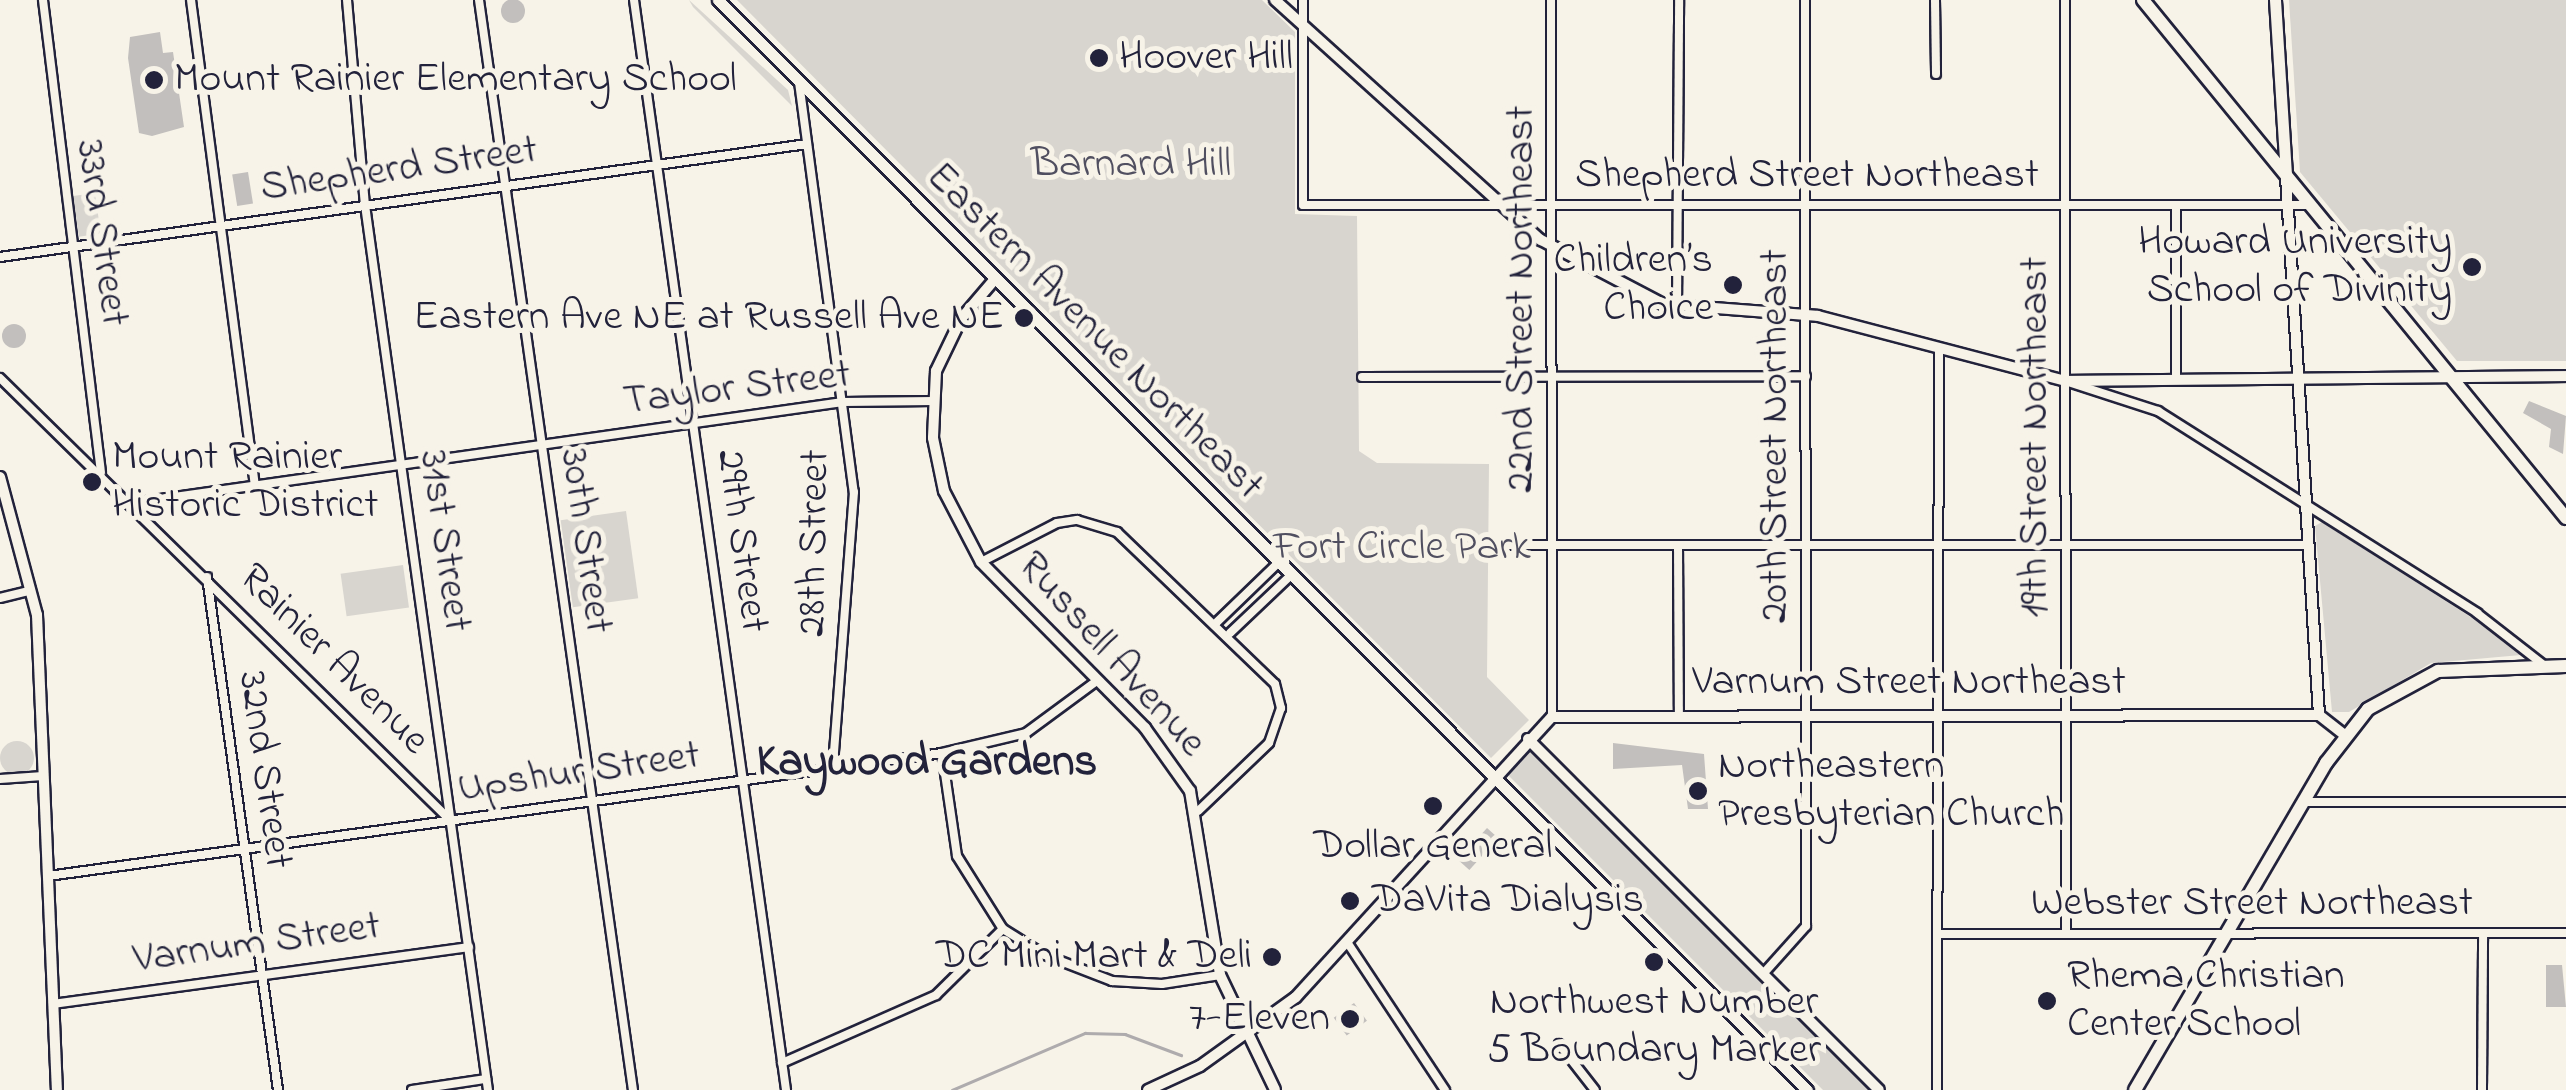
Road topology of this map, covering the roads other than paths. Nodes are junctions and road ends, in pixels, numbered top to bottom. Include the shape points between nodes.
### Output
1 (42, 0) edge
2 (190, 0) edge
3 (347, 0) edge
4 (478, 0) edge
5 (634, 0) edge
6 (718, 0) edge
7 (1276, 0) edge
8 (1303, 0) edge
9 (1551, 0) edge
10 (1678, 0) edge
11 (1805, 0) edge
12 (1936, 0) edge
13 (2064, 0) edge
14 (2143, 0) edge
15 (2276, 0) edge
16 (1303, 24) junction
17 (1936, 74) dead end
18 (800, 82) junction
19 (807, 144) junction
20 (657, 163) junction
21 (2286, 176) junction
22 (505, 185) junction
23 (365, 204) junction
24 (1502, 205) junction
25 (1552, 205) junction
26 (2310, 205) junction
27 (1678, 206) junction
28 (1805, 206) junction
29 (2066, 206) junction
30 (2176, 206) junction
31 (2288, 207) junction
32 (218, 226) junction
33 (74, 246) junction
34 (1552, 248) junction
35 (0, 257) edge
36 (995, 279) junction
37 (1677, 307) junction
38 (1806, 315) junction
39 (1939, 348) junction
40 (1362, 376) dead end
41 (1552, 376) junction
42 (1806, 376) junction
43 (2120, 376) junction
44 (2176, 376) junction
45 (2298, 376) junction
46 (2450, 376) junction
47 (2566, 376) edge
48 (0, 378) edge
49 (2065, 381) junction
50 (934, 400) junction
51 (2122, 400) junction
52 (843, 402) junction
53 (694, 423) junction
54 (540, 445) junction
55 (404, 464) junction
56 (102, 474) junction
57 (0, 477) edge
58 (256, 486) junction
59 (2306, 502) junction
60 (132, 503) junction
61 (2566, 518) edge
62 (1480, 545) dead end
63 (1552, 545) junction
64 (1678, 545) junction
65 (1806, 545) junction
66 (1938, 545) junction
67 (2065, 545) junction
68 (2308, 545) junction
69 (982, 562) junction
70 (1278, 563) junction
71 (1290, 576) junction
72 (207, 578) junction
73 (31, 590) junction
74 (0, 598) edge
75 (1217, 622) junction
76 (1230, 633) junction
77 (2545, 666) junction
78 (2566, 666) edge
79 (1098, 680) junction
80 (1938, 715) junction
81 (2066, 715) junction
82 (2318, 715) junction
83 (1679, 716) junction
84 (1806, 716) junction
85 (1552, 717) junction
86 (2345, 735) junction
87 (1528, 739) junction
88 (942, 753) junction
89 (834, 768) junction
90 (43, 776) junction
91 (1490, 777) junction
92 (0, 779) edge
93 (744, 780) junction
94 (592, 801) junction
95 (2303, 802) junction
96 (2566, 802) edge
97 (1198, 811) junction
98 (450, 820) junction
99 (245, 849) junction
100 (48, 876) junction
101 (1004, 929) junction
102 (2566, 933) edge
103 (1937, 934) junction
104 (2066, 934) junction
105 (2227, 934) junction
106 (2483, 934) junction
107 (1349, 945) junction
108 (468, 948) junction
109 (1763, 974) junction
110 (1220, 975) junction
111 (262, 977) junction
112 (53, 1004) junction
113 (1249, 1034) junction
114 (1560, 1044) dead end
115 (782, 1063) junction
116 (486, 1079) junction
117 (56, 1090) edge
118 (278, 1090) edge
119 (412, 1090) edge
120 (488, 1090) edge
121 (633, 1090) edge
122 (786, 1090) edge
123 (1148, 1090) edge
124 (1274, 1090) edge
125 (1445, 1090) edge
126 (1595, 1090) edge
127 (1807, 1090) edge
128 (1879, 1090) edge
129 (1937, 1090) edge
130 (2135, 1090) edge
131 (2482, 1090) edge

1 - 33 street, 33rd Street
2 - 32 street
3 - 23 street, 31st Street
4 - 22 street, 30th Street
5 - 20 street, 29th Street
6 - 18 main road, Eastern Avenue Northeast
7 - 16 street
8 - 16 street
9 - 25 street, 22nd Street Northeast
10 - 27 street
11 - 28 street, 20th Street Northeast
12 - 17 street
13 - 29 street, 19th Street Northeast
14 - 21 main road
15 - 21 main road
16 - 24 street
16 - 24 street, Shepherd Street Northeast via 1303,205
18 - 19 street, 28th Street
18 - 36 main road, Eastern Avenue Northeast
19 - 20 street, Shepherd Street
19 - 52 street, 28th Street
20 - 22 street, Shepherd Street
20 - 53 street, 29th Street
21 - 26 main road
21 - 31 street
22 - 23 street, Shepherd Street
22 - 54 street, 30th Street
23 - 32 street, Shepherd Street
23 - 55 street, 31st Street
24 - 25 street, Shepherd Street Northeast
24 - 34 street
25 - 27 street, Shepherd Street Northeast
25 - 34 street, 22nd Street Northeast
26 - 31 street, Shepherd Street Northeast
26 - 46 main road
27 - 28 street, Shepherd Street Northeast
27 - 37 street
28 - 29 street, Shepherd Street Northeast
28 - 38 street, 20th Street Northeast
29 - 30 street, Shepherd Street Northeast
29 - 49 street, 19th Street Northeast
30 - 31 street, Shepherd Street Northeast
30 - 44 street
31 - 45 street
32 - 33 street, Shepherd Street
32 - 58 street
33 - 35 street, Shepherd Street
33 - 56 street, 33rd Street
34 - 37 street via 1631,293
34 - 41 street, 22nd Street Northeast
36 - 50 street, Russell Avenue via 952,334
36 - 70 main road, Eastern Avenue Northeast
37 - 38 street
38 - 39 street
38 - 42 street, 20th Street Northeast
39 - 49 street
39 - 66 street
40 - 41 street
41 - 42 street
41 - 63 street, 22nd Street Northeast
42 - 65 street, 20th Street Northeast
43 - 44 street
43 - 49 street
43 - 51 street
44 - 45 street
45 - 46 street
45 - 59 street
46 - 47 street
46 - 61 main road
48 - 56 street, Rainier Avenue
49 - 51 street
49 - 67 street, 19th Street Northeast
50 - 52 street, Taylor Street
50 - 69 street, Russell Avenue via 944,491
51 - 59 street via 2158,411
52 - 53 street, Taylor Street
52 - 89 street, 28th Street via 854,521
53 - 54 street, Taylor Street
53 - 93 street, 29th Street
54 - 55 street, Taylor Street
54 - 94 street, 30th Street
55 - 58 street, Taylor Street
55 - 98 street, 31st Street
56 - 60 street, Rainier Avenue
57 - 73 street
58 - 60 street, Taylor Street
59 - 68 street
59 - 77 street via 2532,649
60 - 72 street, Rainier Avenue
62 - 63 street
63 - 64 street
63 - 85 street, 22nd Street Northeast
64 - 65 street
64 - 83 street
65 - 66 street
65 - 84 street, 20th Street Northeast
66 - 67 street
66 - 80 street
67 - 68 street
67 - 81 street, 19th Street Northeast
68 - 82 street
69 - 75 street via 1057,523 1098,525 1117,532
69 - 79 street, Russell Avenue
70 - 71 main road, Eastern Avenue Northeast
70 - 75 street
71 - 76 street
71 - 91 main road, Eastern Avenue Northeast
72 - 98 street, Rainier Avenue
72 - 99 street, 32nd Street
73 - 74 street
73 - 90 street
75 - 76 street
76 - 97 street via 1275,684 1278,725
77 - 78 main road
77 - 86 main road via 2427,674 2379,700
79 - 88 street, Upshur Street via 1045,724
79 - 97 street, Russell Avenue via 1176,768
80 - 81 street, Varnum Street Northeast
80 - 84 street, Varnum Street Northeast
80 - 103 street
81 - 82 street, Varnum Street Northeast
81 - 104 street, 19th Street Northeast
82 - 86 street
83 - 84 street, Varnum Street Northeast
83 - 85 street, Varnum Street Northeast
84 - 109 street, 20th Street Northeast via 1806,926
85 - 87 street
86 - 95 main road
87 - 91 street
87 - 109 street
88 - 89 street, Upshur Street
88 - 101 street via 956,856
89 - 93 street, Upshur Street
90 - 92 street
90 - 100 street
91 - 107 street
91 - 127 main road, Eastern Avenue Northeast
93 - 94 street, Upshur Street
93 - 115 street, 29th Street
94 - 98 street, Upshur Street
94 - 121 street, 30th Street
95 - 96 street
95 - 105 main road
97 - 110 street, Russell Avenue
98 - 99 street, Upshur Street
98 - 108 street, 31st Street
99 - 100 street, Upshur Street
99 - 111 street, 32nd Street
100 - 112 street
101 - 110 street via 1044,956 1112,982 1162,984
101 - 115 street via 936,995
102 - 106 street, Webster Street Northeast
103 - 104 street, Webster Street Northeast
103 - 129 street
104 - 105 street, Webster Street Northeast
105 - 106 street, Webster Street Northeast
105 - 130 main road
106 - 131 street
107 - 113 street
107 - 125 street
108 - 111 street, Varnum Street
108 - 116 street, 31st Street
109 - 128 street
110 - 113 street, Russell Avenue
111 - 112 street, Varnum Street
111 - 118 street, 32nd Street
112 - 117 street
113 - 123 street
113 - 124 street, Russell Avenue
114 - 126 street
115 - 122 street, 29th Street
116 - 119 street
116 - 120 street, 31st Street

